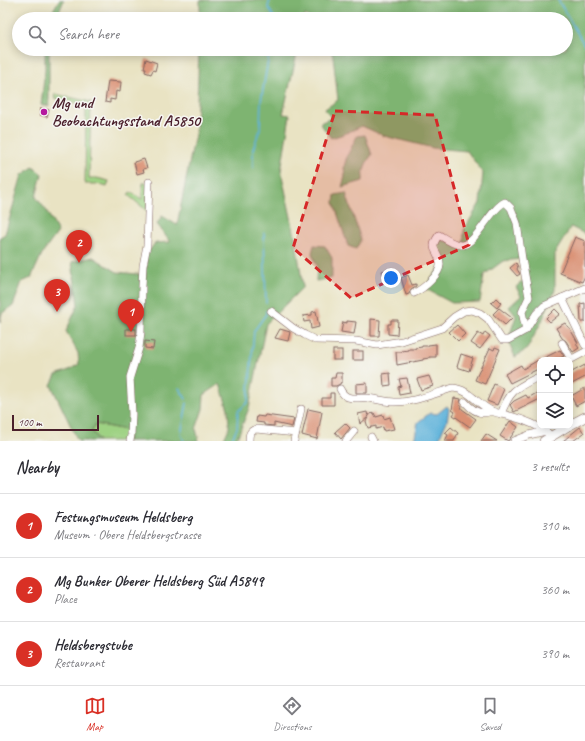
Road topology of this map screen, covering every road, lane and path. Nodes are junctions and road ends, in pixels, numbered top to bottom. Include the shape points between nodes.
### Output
1 (149, 182) dead end
2 (585, 288) edge
3 (414, 293) dead end
4 (562, 298) junction
5 (271, 311) dead end
6 (526, 330) junction
7 (562, 343) dead end
8 (585, 345) edge
9 (585, 352) edge
10 (569, 357) edge
11 (573, 358) edge
12 (537, 378) edge
13 (340, 389) dead end
14 (465, 402) dead end
15 (301, 409) dead end
16 (492, 411) junction
17 (501, 414) junction
18 (585, 417) edge
19 (573, 423) edge
20 (561, 429) edge
21 (354, 432) dead end
22 (296, 433) junction
23 (547, 436) edge
24 (249, 438) edge
25 (130, 441) edge
26 (294, 441) edge
27 (346, 441) edge
28 (514, 441) edge

1 - 25 street via 141,332 130,377
2 - 4 street
3 - 6 street via 421,290 441,266 434,249 440,235 458,244 470,242 505,202 517,224 529,297 522,312
4 - 6 street via 544,306
4 - 8 street
5 - 6 street via 305,336 315,340 356,341 376,345 402,341 442,328 464,311 472,310 488,319 502,340 508,340
7 - 10 street
9 - 11 street
12 - 17 street via 513,390
13 - 16 street via 347,397 394,402 414,400 453,388 463,390
14 - 16 street via 476,412
15 - 22 street
16 - 17 street
17 - 23 street via 510,416
18 - 19 main road
20 - 23 main road
21 - 27 street
22 - 24 street via 256,429 252,430
22 - 26 street
23 - 28 street via 529,435

